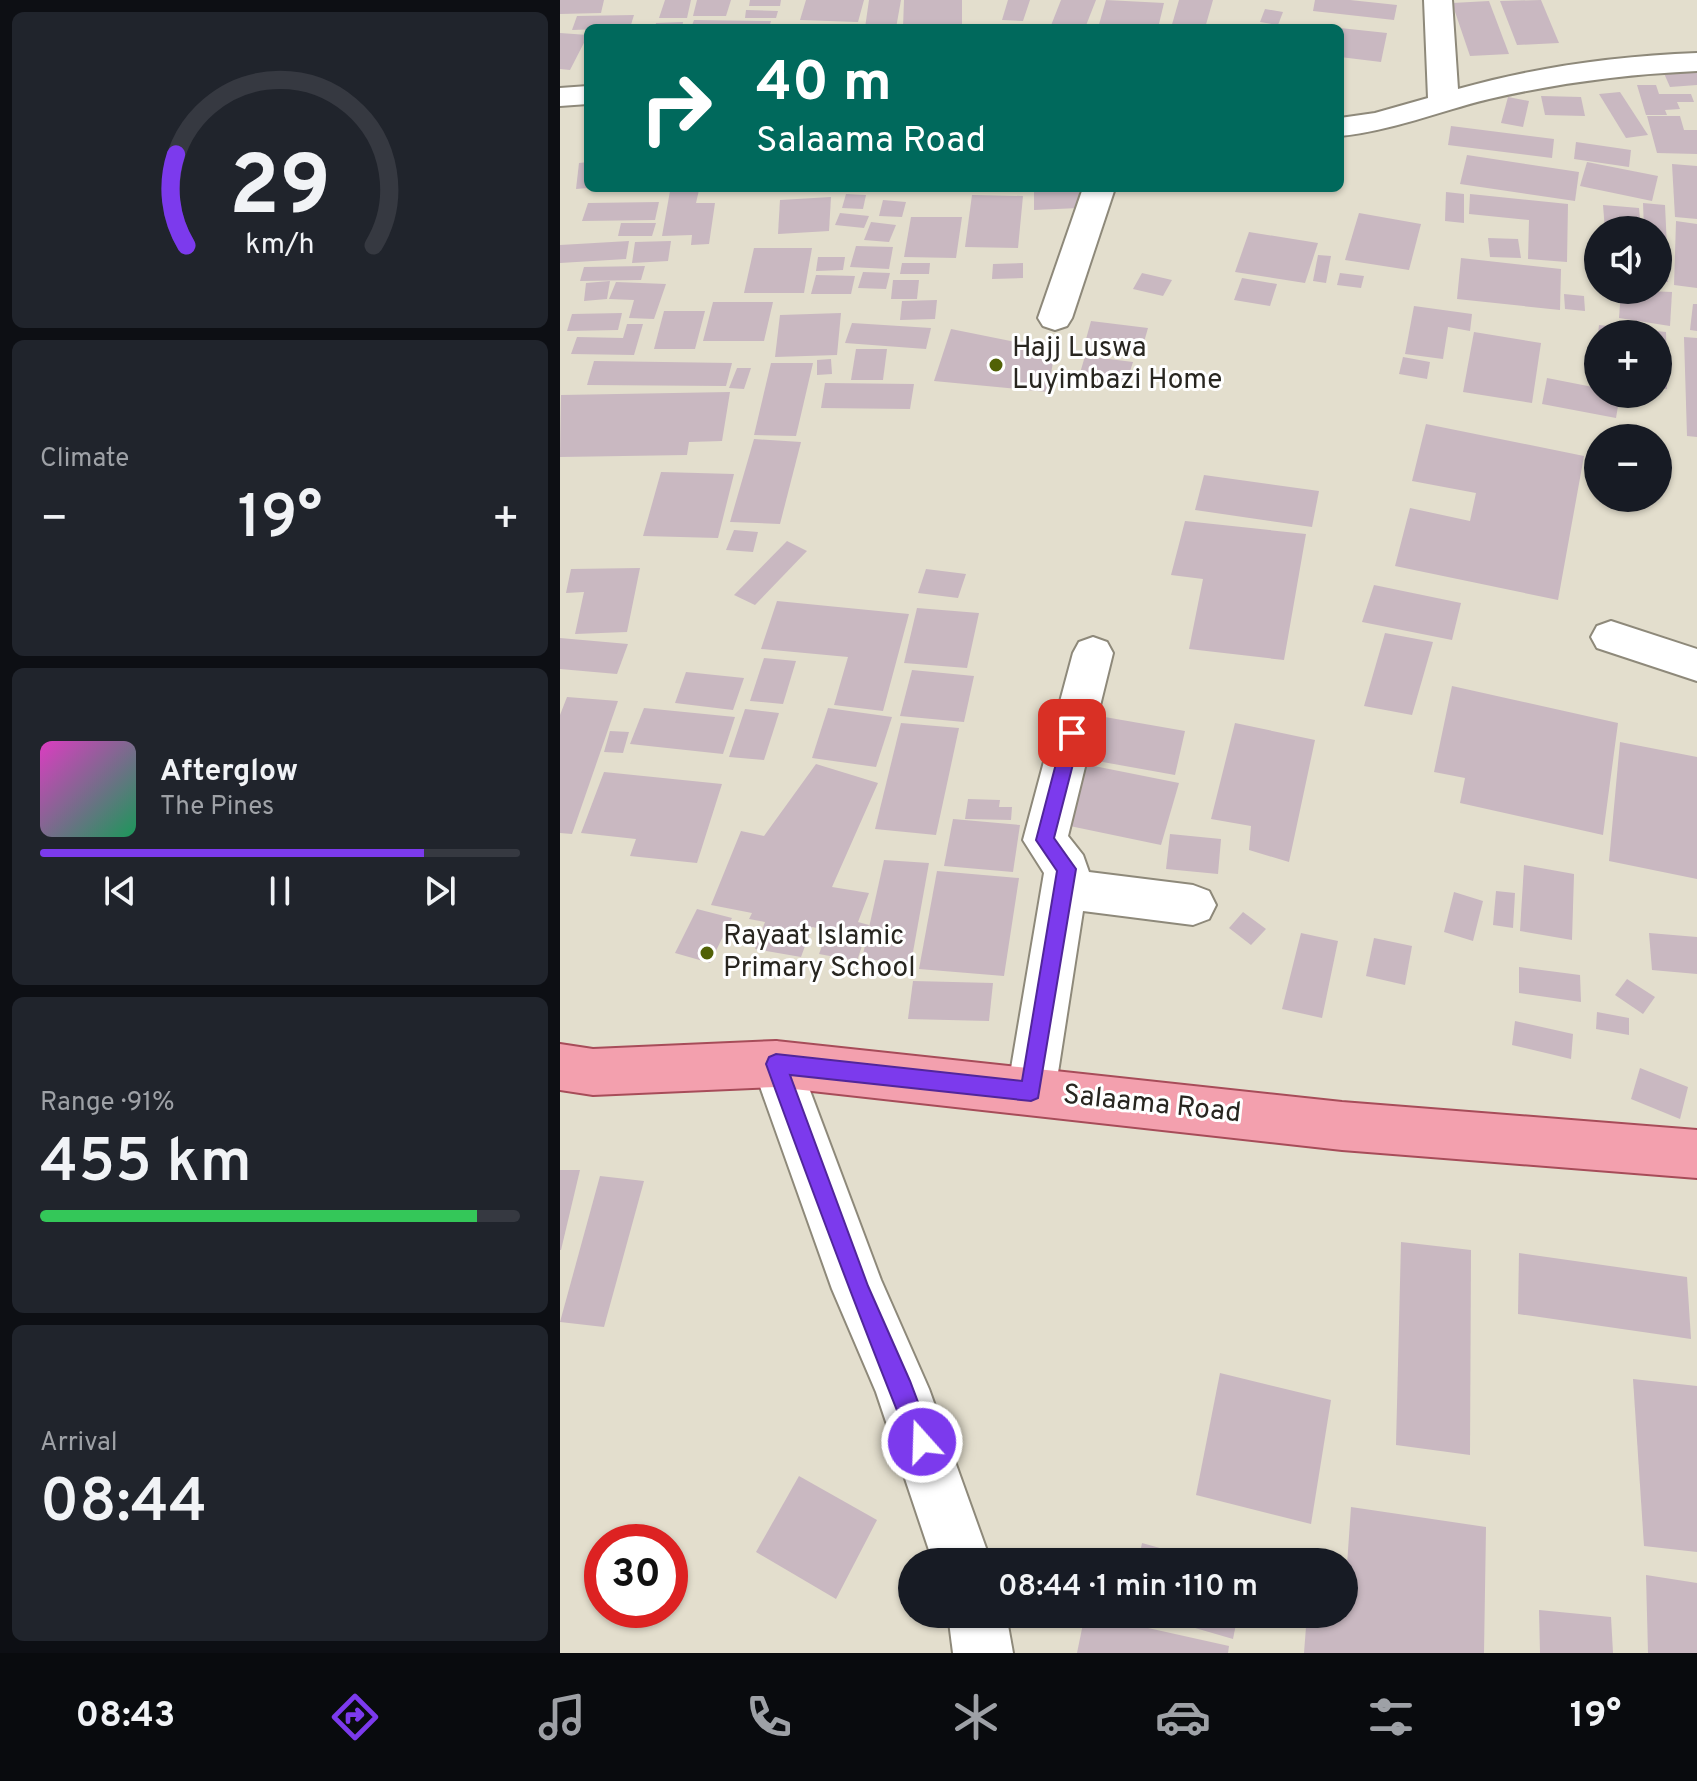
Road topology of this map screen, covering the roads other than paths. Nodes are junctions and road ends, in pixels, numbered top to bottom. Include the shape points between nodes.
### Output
1 (1438, 0) edge
2 (1697, 62) edge
3 (584, 95) edge
4 (560, 97) edge
5 (1443, 102) junction
6 (1344, 127) edge
7 (1098, 192) edge
8 (1055, 318) dead end
9 (1611, 637) dead end
10 (1093, 653) dead end
11 (1697, 665) edge
12 (1063, 889) junction
13 (1193, 905) dead end
14 (776, 1064) junction
15 (560, 1067) edge
16 (1031, 1092) junction
17 (1697, 1154) edge
18 (957, 1548) edge
19 (979, 1628) edge
20 (983, 1653) edge

1 - 5 street
2 - 5 street via 1575,73
3 - 4 street
5 - 6 street via 1372,125
7 - 8 street
9 - 11 street
10 - 12 street via 1045,840 1067,869
12 - 13 street
12 - 16 street
14 - 15 main road, Salaama Road via 593,1072
14 - 16 main road, Salaama Road
14 - 18 street via 858,1289 902,1389
16 - 17 main road, Salaama Road via 1342,1126
19 - 20 street

